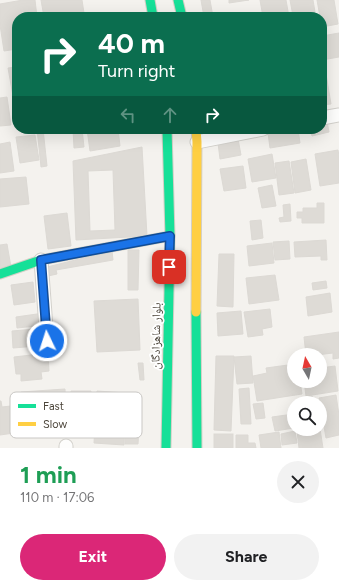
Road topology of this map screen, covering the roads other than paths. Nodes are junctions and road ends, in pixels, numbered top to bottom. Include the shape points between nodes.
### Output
1 (150, 0) edge
2 (178, 0) edge
3 (152, 12) edge
4 (181, 12) edge
5 (339, 115) edge
6 (327, 117) edge
7 (167, 134) edge
8 (207, 134) edge
9 (196, 135) edge
10 (170, 236) junction
11 (41, 260) junction
12 (0, 274) edge
13 (47, 341) dead end
14 (166, 448) edge
15 (197, 448) edge

1 - 3 main road
2 - 4 main road
5 - 6 street
7 - 10 main road, بلوار شاهزادگان
8 - 9 street
9 - 15 main road
10 - 11 main road
10 - 14 main road, بلوار شاهزادگان
11 - 12 main road
11 - 13 street

